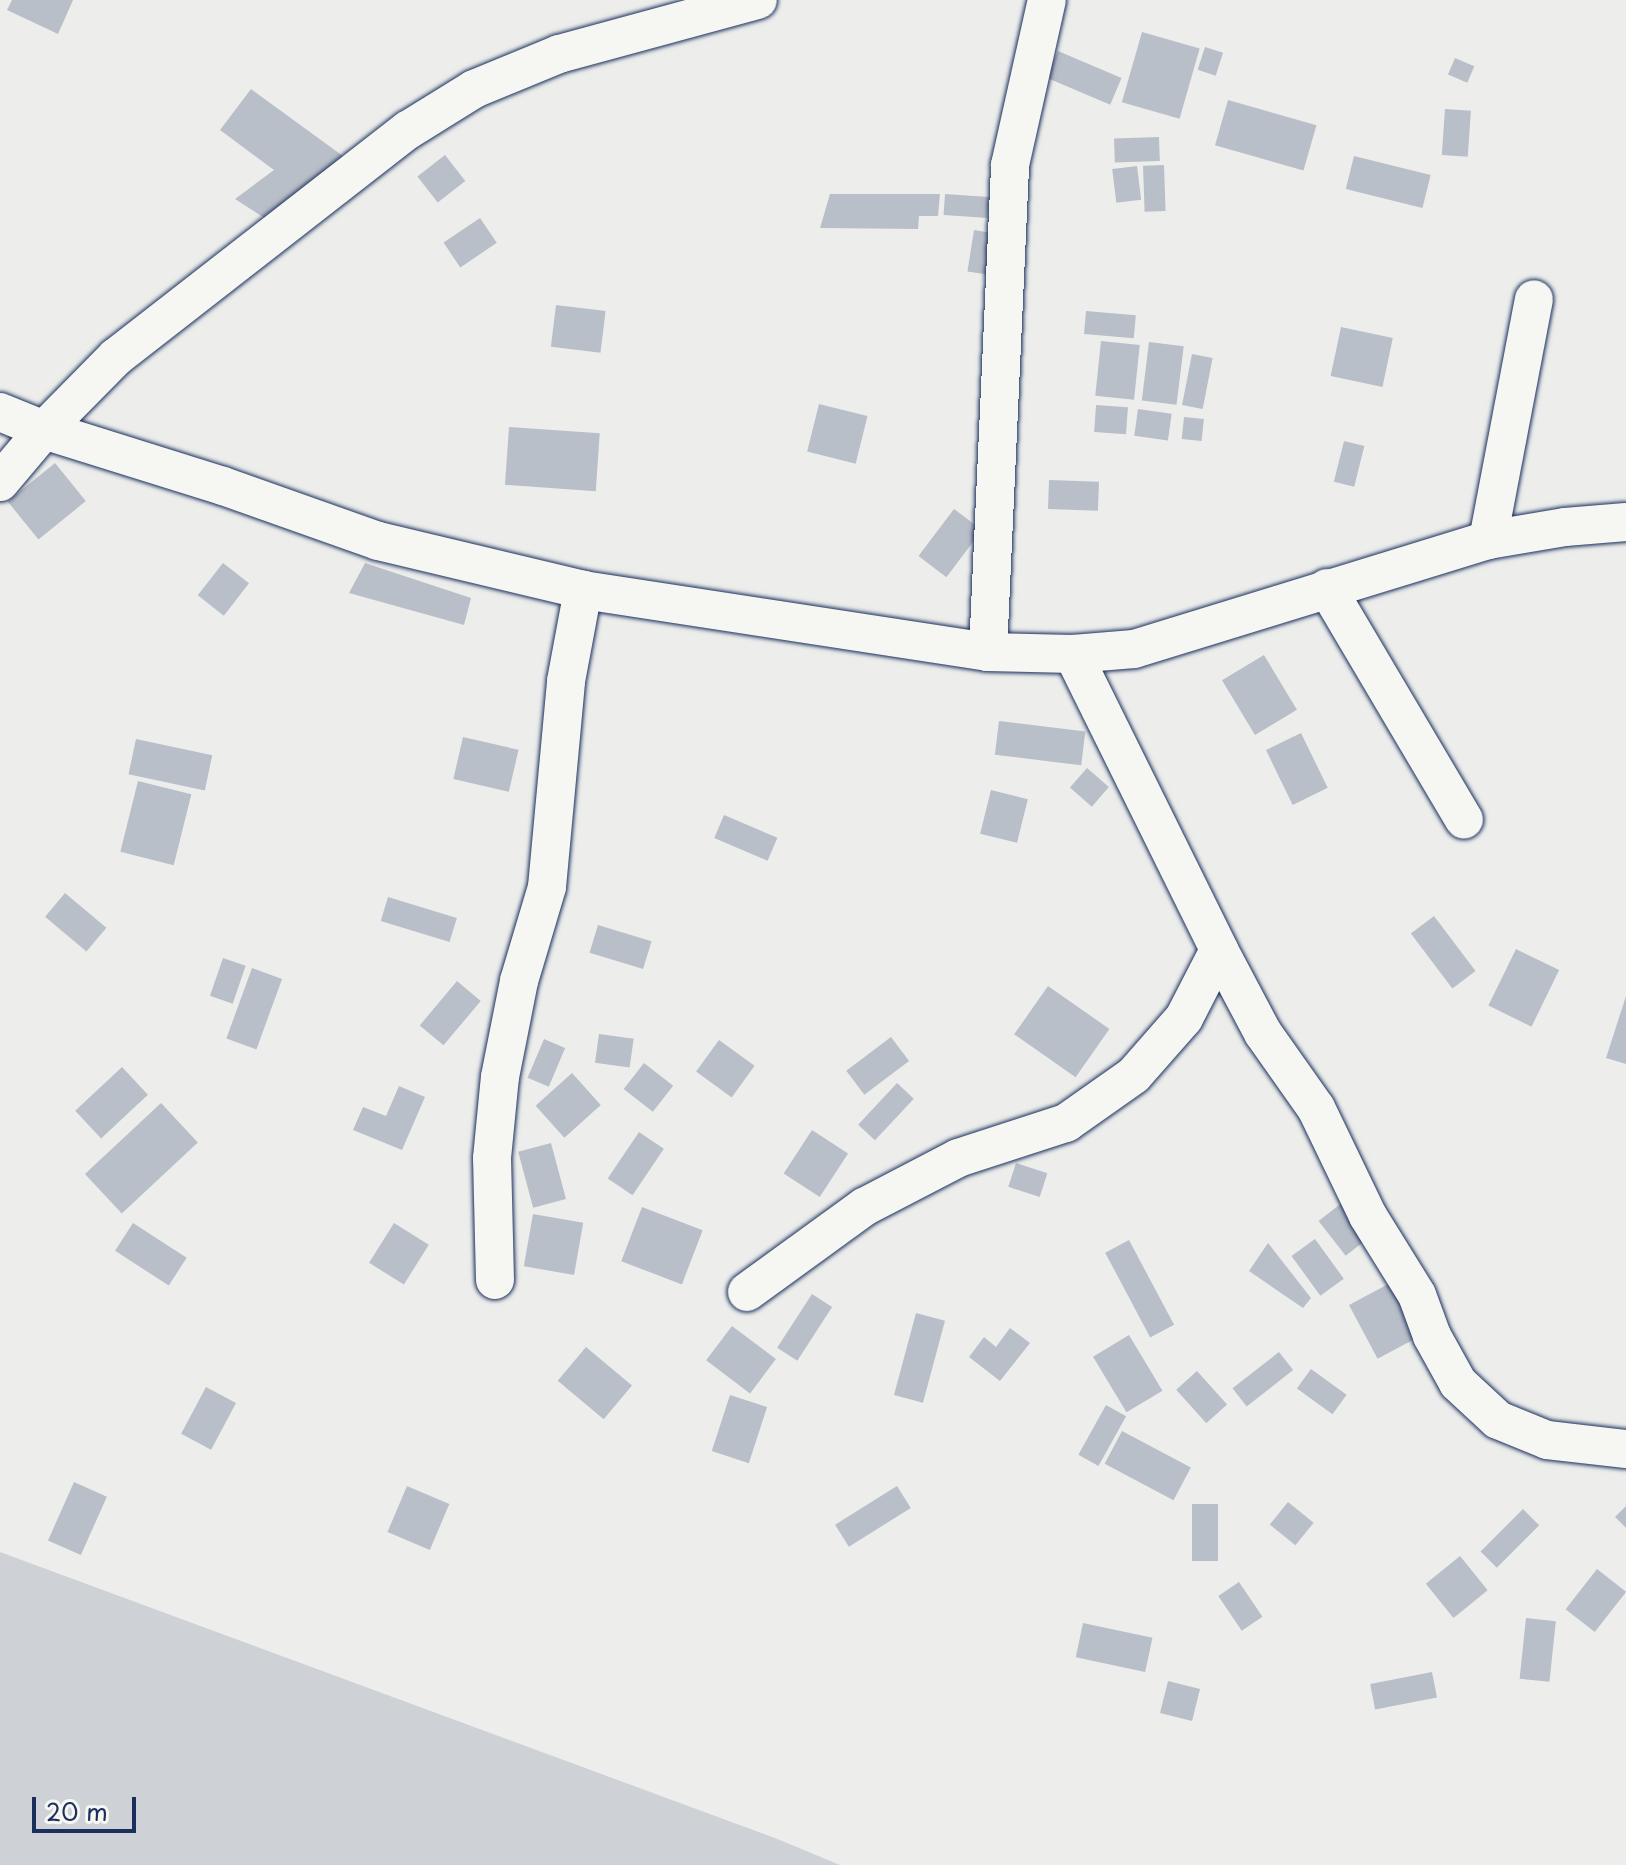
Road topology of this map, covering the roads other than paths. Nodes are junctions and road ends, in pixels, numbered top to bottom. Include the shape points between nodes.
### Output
1 (758, 0) edge
2 (1047, 0) edge
3 (1534, 299) dead end
4 (0, 412) edge
5 (44, 430) junction
6 (0, 482) edge
7 (1626, 522) edge
8 (1488, 540) junction
9 (1327, 588) junction
10 (583, 590) junction
11 (988, 652) junction
12 (1073, 654) junction
13 (1464, 820) dead end
14 (1219, 950) junction
15 (495, 1280) dead end
16 (747, 1292) dead end
17 (1626, 1449) edge

1 - 5 street via 559,54 474,89 408,130 197,291 116,357
2 - 11 street via 1010,165
3 - 8 street
4 - 5 street
5 - 6 street
5 - 10 street via 378,541
7 - 8 street
8 - 9 street
9 - 12 street via 1134,649
9 - 13 street
10 - 11 street
10 - 15 street via 566,681 547,887 519,981 500,1077 492,1158
11 - 12 street
12 - 14 street
14 - 16 street via 1184,1018 1134,1075 1066,1123 958,1158 864,1207
14 - 17 street via 1263,1033 1316,1108 1458,1383 1498,1420 1547,1440

